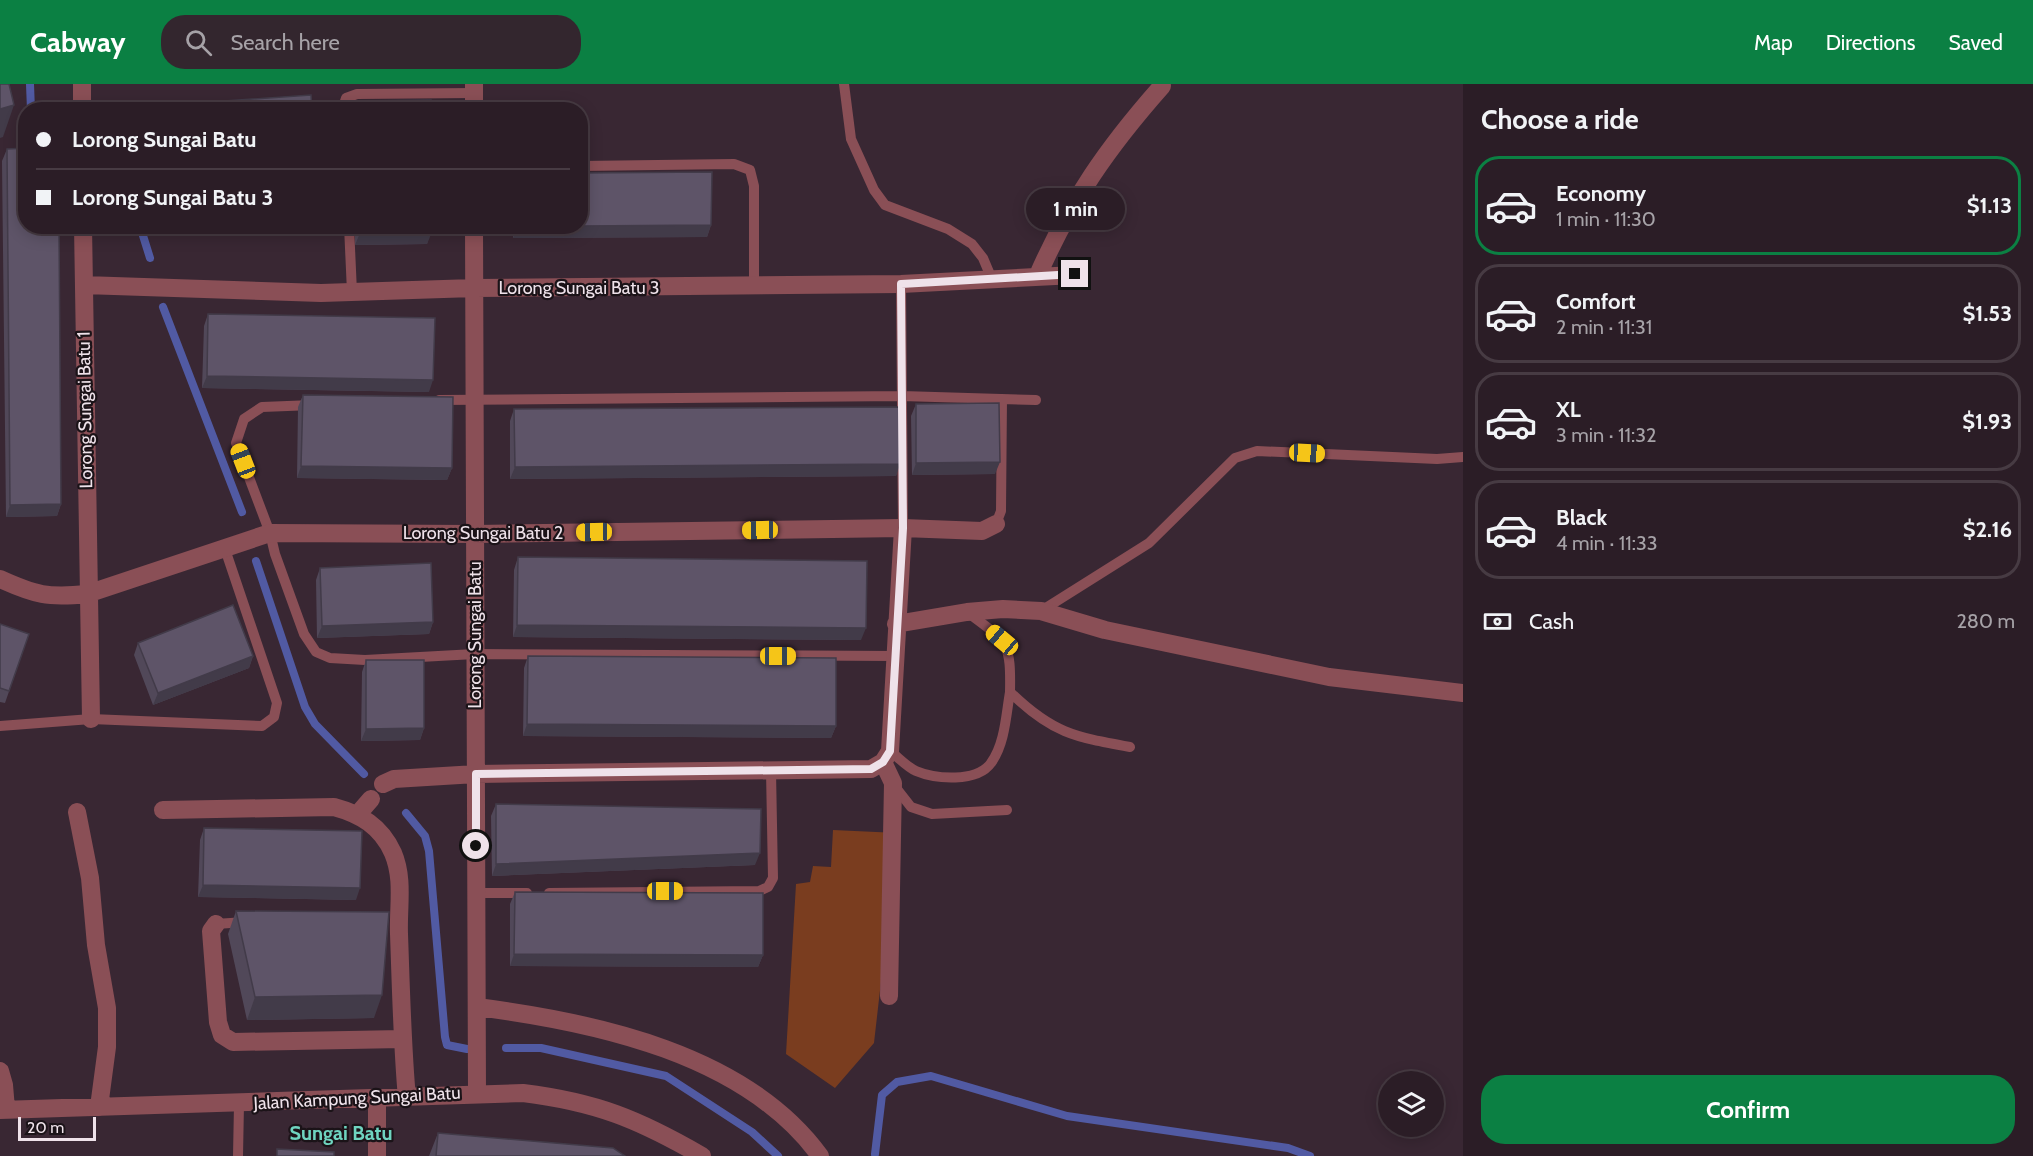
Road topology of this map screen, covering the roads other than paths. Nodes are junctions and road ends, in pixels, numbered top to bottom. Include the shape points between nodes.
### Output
1 (82, 84) edge
2 (843, 84) edge
3 (1163, 85) edge
4 (474, 96) edge
5 (82, 102) edge
6 (345, 102) edge
7 (588, 166) edge
8 (83, 234) edge
9 (349, 234) edge
10 (474, 234) edge
11 (1075, 274) dead end
12 (1038, 275) junction
13 (991, 277) junction
14 (901, 284) junction
15 (84, 285) junction
16 (754, 287) junction
17 (474, 288) junction
18 (352, 292) junction
19 (902, 396) junction
20 (475, 399) junction
21 (1002, 399) junction
22 (1036, 400) dead end
23 (427, 401) edge
24 (321, 405) edge
25 (1463, 457) edge
26 (996, 524) joint
27 (903, 528) junction
28 (270, 533) junction
29 (475, 534) junction
30 (225, 549) junction
31 (0, 579) edge
32 (87, 594) junction
33 (1041, 610) junction
34 (967, 612) junction
35 (896, 624) junction
36 (475, 654) junction
37 (895, 656) junction
38 (1010, 692) junction
39 (1463, 693) edge
40 (91, 719) junction
41 (0, 726) edge
42 (1130, 747) dead end
43 (886, 756) junction
44 (771, 771) junction
45 (476, 774) junction
46 (893, 783) junction
47 (383, 784) dead end
48 (371, 799) dead end
49 (163, 810) dead end
50 (1007, 810) dead end
51 (78, 812) dead end
52 (358, 814) junction
53 (476, 893) junction
54 (259, 922) edge
55 (216, 924) joint
56 (889, 996) dead end
57 (477, 1006) junction
58 (402, 1039) junction
59 (0, 1071) edge
60 (477, 1093) junction
61 (406, 1098) junction
62 (377, 1099) junction
63 (239, 1104) junction
64 (99, 1107) junction
65 (3, 1109) edge
66 (238, 1156) edge
67 (377, 1156) edge
68 (702, 1156) edge
69 (820, 1156) edge

1 - 5 street
2 - 13 lane via 851,140 873,190 885,205 948,229 972,244
3 - 12 street via 1092,171
4 - 6 lane via 357,94
7 - 16 lane via 734,164 750,170 754,186
8 - 15 street, Lorong Sungai Batu 1
9 - 18 lane
10 - 17 street, Lorong Sungai Batu
11 - 12 street, Lorong Sungai Batu 3
12 - 13 street, Lorong Sungai Batu 3
13 - 14 street, Lorong Sungai Batu 3
14 - 16 street, Lorong Sungai Batu 3
14 - 19 lane
15 - 18 street, Lorong Sungai Batu 3
15 - 32 street, Lorong Sungai Batu 1
16 - 17 street, Lorong Sungai Batu 3
17 - 18 street, Lorong Sungai Batu 3
17 - 20 street, Lorong Sungai Batu
19 - 20 lane
19 - 21 lane
19 - 27 lane
20 - 23 lane
20 - 29 street, Lorong Sungai Batu
21 - 22 lane
21 - 26 lane via 1001,511
24 - 28 lane via 262,407 244,419 236,442
25 - 33 lane via 1257,451 1235,458 1149,543
26 - 27 street, Lorong Sungai Batu 2 via 982,531
27 - 29 street, Lorong Sungai Batu 2
27 - 35 street
28 - 29 street, Lorong Sungai Batu 2
28 - 30 street, Lorong Sungai Batu 2
28 - 36 lane via 304,634 316,652 330,658 365,660
29 - 36 street, Lorong Sungai Batu
30 - 32 street, Lorong Sungai Batu 2
30 - 40 lane via 277,704 274,717 262,726
31 - 32 street, Lorong Sungai Batu 2 via 34,594
32 - 40 street, Lorong Sungai Batu 1
33 - 34 street
33 - 39 street via 1105,630 1329,677
34 - 35 street
34 - 38 lane via 1002,640 1010,657
35 - 37 street
36 - 37 lane
36 - 45 street, Lorong Sungai Batu
37 - 43 street
38 - 42 lane via 1051,727 1079,738
38 - 43 lane via 999,747 990,765 974,775 915,771
40 - 41 lane
43 - 44 street via 871,769
43 - 46 street
44 - 45 street
44 - 53 lane via 772,878 768,887 759,891
45 - 47 street via 394,779
45 - 53 street, Lorong Sungai Batu
46 - 50 lane via 911,807 932,814
46 - 56 street
48 - 52 street
49 - 52 street via 334,807
51 - 64 street via 107,1008 108,1047
52 - 58 street via 378,830 392,852 400,880 394,919
53 - 57 street, Lorong Sungai Batu
54 - 55 lane
55 - 58 street via 212,931 218,1022 222,1035 233,1042
57 - 60 street, Lorong Sungai Batu
57 - 69 street via 603,1029 679,1052 774,1110 802,1131
58 - 61 street
59 - 65 street
60 - 61 street, Jalan Kampung Sungai Batu
60 - 68 street, Jalan Kampung Sungai Batu via 571,1099 620,1113
61 - 62 street, Jalan Kampung Sungai Batu
62 - 63 street, Jalan Kampung Sungai Batu
62 - 67 street
63 - 64 street, Jalan Kampung Sungai Batu
63 - 66 lane
64 - 65 street, Jalan Kampung Sungai Batu

